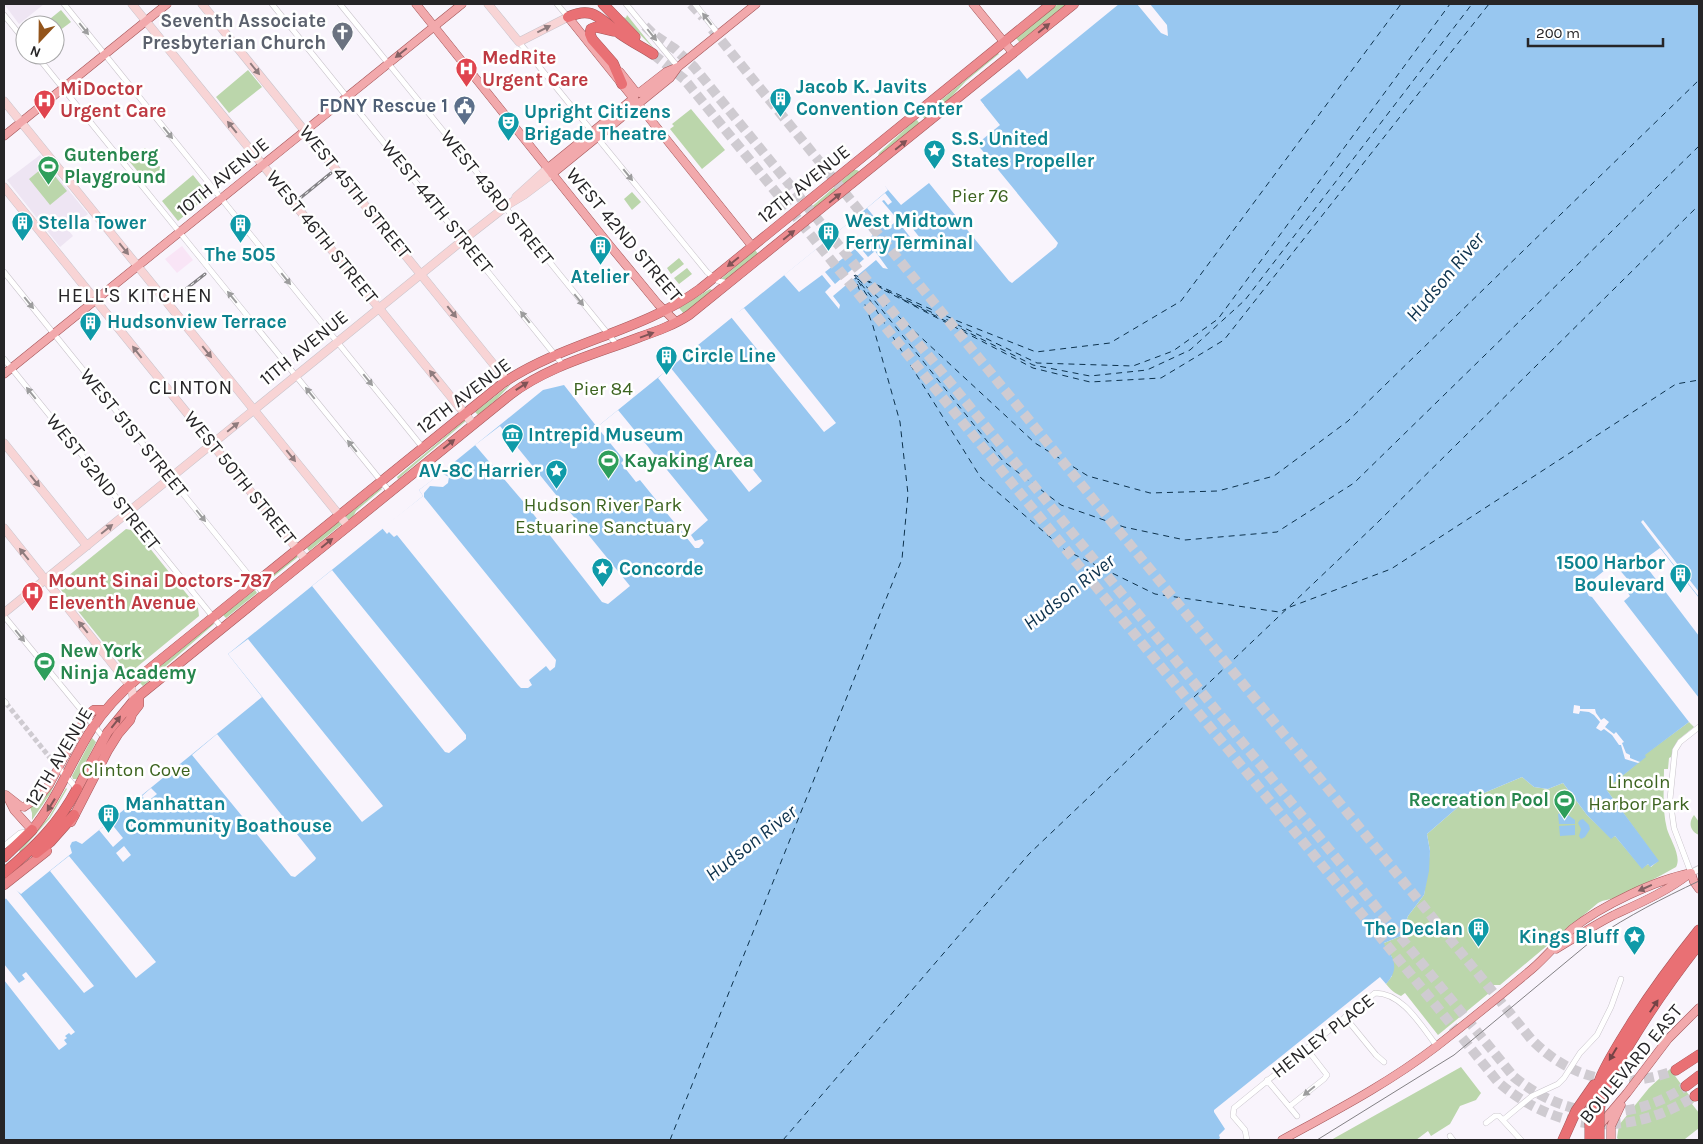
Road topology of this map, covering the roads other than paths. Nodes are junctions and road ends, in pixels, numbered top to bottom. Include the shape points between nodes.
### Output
1 (64, 4) edge
2 (132, 4) edge
3 (167, 4) edge
4 (202, 4) edge
5 (272, 4) edge
6 (340, 4) edge
7 (416, 4) edge
8 (462, 4) edge
9 (488, 4) edge
10 (557, 4) edge
11 (603, 4) edge
12 (626, 4) edge
13 (695, 4) edge
14 (756, 4) edge
15 (973, 4) edge
16 (1049, 4) edge
17 (1074, 4) edge
18 (4, 15) edge
19 (568, 17) junction
20 (146, 21) junction
21 (434, 27) junction
22 (15, 29) edge
23 (619, 33) junction
24 (718, 34) junction
25 (519, 42) junction
26 (1004, 42) junction
27 (1014, 53) junction
28 (105, 54) junction
29 (388, 64) junction
30 (613, 64) junction
31 (44, 65) edge
32 (678, 67) junction
33 (622, 84) junction
34 (63, 88) junction
35 (347, 97) junction
36 (637, 98) junction
37 (4, 101) edge
38 (913, 116) junction
39 (21, 122) junction
40 (926, 124) junction
41 (305, 131) junction
42 (595, 134) junction
43 (4, 136) edge
44 (872, 150) junction
45 (263, 165) junction
46 (876, 165) junction
47 (550, 171) junction
48 (4, 187) edge
49 (222, 198) junction
50 (507, 206) junction
51 (180, 232) junction
52 (463, 240) junction
53 (752, 246) junction
54 (138, 266) junction
55 (4, 272) edge
56 (422, 274) junction
57 (714, 278) junction
58 (730, 283) junction
59 (96, 300) junction
60 (380, 308) junction
61 (664, 310) junction
62 (676, 322) junction
63 (54, 334) junction
64 (607, 334) junction
65 (338, 342) junction
66 (617, 346) junction
67 (556, 355) junction
68 (4, 359) edge
69 (562, 365) junction
70 (11, 368) junction
71 (4, 374) edge
72 (296, 376) junction
73 (507, 381) junction
74 (254, 410) junction
75 (465, 414) junction
76 (473, 424) junction
77 (4, 443) edge
78 (212, 444) junction
79 (423, 448) junction
80 (392, 473) junction
81 (171, 478) junction
82 (381, 482) junction
83 (400, 484) junction
84 (390, 492) junction
85 (128, 512) junction
86 (339, 516) junction
87 (348, 526) junction
88 (4, 528) edge
89 (86, 546) junction
90 (298, 549) junction
91 (306, 560) junction
92 (45, 579) junction
93 (256, 583) junction
94 (264, 594) junction
95 (4, 614) edge
96 (213, 617) junction
97 (222, 628) junction
98 (130, 685) junction
99 (136, 698) junction
100 (105, 710) junction
101 (86, 717) junction
102 (94, 726) junction
103 (1699, 727) edge
104 (104, 738) junction
105 (111, 745) junction
106 (51, 759) tunnel mouth
107 (58, 767) junction
108 (66, 777) junction
109 (77, 789) junction
110 (5, 794) edge
111 (74, 815) junction
112 (32, 830) junction
113 (4, 846) edge
114 (4, 857) edge
115 (17, 862) junction
116 (1699, 869) edge
117 (4, 873) edge
118 (1691, 873) junction
119 (1699, 882) edge
120 (4, 885) edge
121 (1699, 889) edge
122 (1600, 910) junction
123 (1597, 924) junction
124 (1699, 930) edge
125 (1699, 944) edge
126 (1550, 953) junction
127 (1684, 956) junction
128 (1621, 979) dead end
129 (1699, 1008) edge
130 (1345, 1017) junction
131 (1437, 1046) junction
132 (1306, 1048) junction
133 (1699, 1055) edge
134 (1384, 1062) dead end
135 (1676, 1070) tunnel mouth
136 (1600, 1076) junction
137 (1699, 1076) edge
138 (1267, 1080) junction
139 (1686, 1086) tunnel mouth
140 (1627, 1093) junction
141 (1290, 1106) junction
142 (1297, 1116) dead end
143 (1503, 1120) junction
144 (1486, 1123) dead end
145 (1593, 1139) edge
146 (1247, 1140) edge
147 (1282, 1140) edge
148 (1521, 1140) edge
149 (1562, 1140) edge
150 (1610, 1140) edge

1 -> 28 street
2 - 20 main road, WEST 46TH STREET
3 - 20 main road
4 -> 41 main road, WEST 45TH STREET
5 - 35 street, WEST 44TH STREET
6 - 29 street, WEST 43RD STREET
7 - 21 main road, WEST 42ND STREET
8 - 21 main road, 10TH AVENUE
9 - 25 main road
10 - 19 street
11 - 23 highway via 653,54
12 -> 32 street
24 -> 13 street
14 - 24 main road, 11TH AVENUE
15 - 26 main road
16 - 26 highway, 12TH AVENUE
27 -> 17 highway, 12TH AVENUE
18 - 22 street
19 - 23 highway via 594,14
25 -> 19 main road
19 - 33 main road
20 - 28 main road
45 -> 20 main road, WEST 46TH STREET
21 -> 29 main road, 10TH AVENUE
21 - 47 main road, WEST 42ND STREET
23 - 30 highway via 598,27 590,31
24 - 32 main road, 11TH AVENUE
25 - 42 street
26 - 27 main road
26 - 38 highway, 12TH AVENUE
27 - 40 highway, 12TH AVENUE
28 - 34 main road
28 -> 49 street
29 - 35 main road, 10TH AVENUE
29 - 50 street, WEST 43RD STREET
30 - 33 highway
30 - 36 main road
31 - 34 street
32 - 36 main road, 11TH AVENUE via 666,72
32 - 36 main road, 11TH AVENUE via 670,78
33 - 36 main road
34 - 39 main road
34 - 51 street
35 - 41 main road, 10TH AVENUE
35 - 52 street, WEST 44TH STREET
36 - 42 main road, 11TH AVENUE
36 - 53 main road
37 - 39 main road
38 - 40 highway
38 - 44 highway, 12TH AVENUE
39 - 43 main road
39 -> 54 main road
46 -> 40 highway, 12TH AVENUE
41 - 45 main road, 10TH AVENUE
41 - 56 main road, WEST 45TH STREET
42 - 47 main road, 11TH AVENUE
42 -> 57 street
44 - 46 highway
44 - 53 highway, 12TH AVENUE
45 - 49 main road, 10TH AVENUE
45 - 60 main road, WEST 46TH STREET
58 -> 46 highway, 12TH AVENUE
47 - 50 main road, 11TH AVENUE
47 - 61 main road, WEST 42ND STREET
48 - 59 main road, WEST 50TH STREET
49 - 51 main road, 10TH AVENUE
49 -> 65 street
50 - 52 main road, 11TH AVENUE
50 -> 64 street, WEST 43RD STREET
51 - 54 main road, 10TH AVENUE
72 -> 51 street
52 - 56 main road, 11TH AVENUE
67 -> 52 street, WEST 44TH STREET
53 -> 57 highway, 12TH AVENUE
54 - 59 main road, 10TH AVENUE
54 -> 74 main road
55 -> 63 street, WEST 51ST STREET
56 - 60 main road, 11TH AVENUE
56 -> 73 main road, WEST 45TH STREET
57 - 58 street
57 - 61 highway, 12TH AVENUE
58 - 62 highway, 12TH AVENUE
59 - 63 main road, 10TH AVENUE
78 -> 59 main road, WEST 50TH STREET
60 - 65 main road, 11TH AVENUE
75 -> 60 main road, WEST 46TH STREET
61 - 62 main road, WEST 42ND STREET
61 - 64 highway, 12TH AVENUE
66 -> 62 highway, 12TH AVENUE
63 - 70 main road, 10TH AVENUE
63 - 81 street, WEST 51ST STREET
64 - 66 street, WEST 43RD STREET
64 - 67 highway, 12TH AVENUE
65 - 72 main road, 11TH AVENUE
65 -> 79 street
66 - 69 highway, 12TH AVENUE
67 - 69 street, WEST 44TH STREET
67 - 73 highway, 12TH AVENUE
68 - 70 street, WEST 52ND STREET
76 -> 69 highway, 12TH AVENUE via 519,388
70 - 71 main road, 10TH AVENUE
85 -> 70 street, WEST 52ND STREET
72 - 74 main road, 11TH AVENUE
82 -> 72 street
73 - 75 highway, 12TH AVENUE
78 -> 74 main road, 11TH AVENUE
74 -> 86 main road
75 - 76 main road, WEST 46TH STREET
75 - 79 highway, 12TH AVENUE
83 -> 76 highway, 12TH AVENUE
77 -> 89 main road
78 - 81 main road, 11TH AVENUE
78 - 90 main road, WEST 50TH STREET
79 - 80 highway, 12TH AVENUE
80 - 82 highway, 12TH AVENUE
80 - 83 highway
81 - 85 main road, 11TH AVENUE
81 -> 93 street, WEST 51ST STREET
82 - 84 street
82 - 86 highway, 12TH AVENUE
83 - 84 highway, 12TH AVENUE
84 - 87 highway, 12TH AVENUE
89 -> 85 main road, 11TH AVENUE
85 - 96 street, WEST 52ND STREET
86 - 87 main road
86 - 90 highway, 12TH AVENUE
91 -> 87 highway, 12TH AVENUE
92 -> 88 main road
89 - 92 main road, 11TH AVENUE
90 - 91 main road, WEST 50TH STREET
90 - 93 highway, 12TH AVENUE
91 - 94 highway, 12TH AVENUE
92 - 95 main road, 11TH AVENUE
98 -> 92 main road
93 - 94 street, WEST 51ST STREET
93 - 96 highway, 12TH AVENUE
94 - 97 highway, 12TH AVENUE
95 -> 101 street
96 - 97 street, WEST 52ND STREET
96 - 98 highway, 12TH AVENUE
97 - 99 highway, 12TH AVENUE
98 - 99 main road
98 - 100 highway, 12TH AVENUE
104 -> 99 highway, 12TH AVENUE
99 - 105 highway via 139,705
100 - 101 highway via 94,710
100 - 102 highway, 12TH AVENUE
101 - 102 street
101 - 107 main road, 12TH AVENUE
102 - 104 street
102 - 108 highway, 12TH AVENUE
103 - 118 street via 1680,742 1676,750 1670,799 1674,828
104 - 105 street
104 - 109 highway, 12TH AVENUE
105 - 111 highway
106 - 107 street
107 - 108 street
107 - 110 main road, 12TH AVENUE via 44,792 26,806 20,806
108 - 109 street
108 -> 112 highway, 12TH AVENUE
109 - 115 highway via 51,830
110 - 112 main road
111 - 115 highway via 41,850
111 - 120 highway via 54,844
112 - 113 street, 12TH AVENUE via 20,833
112 - 114 highway
115 - 117 highway
116 - 118 street
118 - 119 main road
118 - 121 main road
118 -> 122 main road via 1673,876
118 - 123 main road via 1657,895
122 - 123 main road via 1602,916
122 - 126 main road via 1572,930
123 - 126 main road
124 - 127 highway
125 - 127 highway
126 - 131 main road
127 -> 136 highway via 1640,1010
145 -> 127 highway, bridge via 1614,1069
128 - 143 street via 1597,1035 1580,1053 1564,1078 1532,1096
129 - 140 main road, BOULEVARD EAST via 1668,1039
130 - 131 street, HENLEY PLACE via 1375,993 1389,995 1401,1001
130 - 132 street, HENLEY PLACE
130 - 134 street
131 - 147 main road via 1381,1085
132 - 138 street, HENLEY PLACE
132 -> 141 street via 1327,1075
133 - 135 highway
136 - 145 highway, bridge via 1592,1100 1590,1122
136 - 149 highway via 1580,1104
137 - 139 highway
138 - 141 street
138 - 146 street, HENLEY PLACE via 1234,1108 1233,1116 1245,1130
140 - 145 main road, BOULEVARD EAST
140 - 150 main road via 1610,1129
141 - 142 street
143 - 144 street via 1497,1115
143 - 148 street

